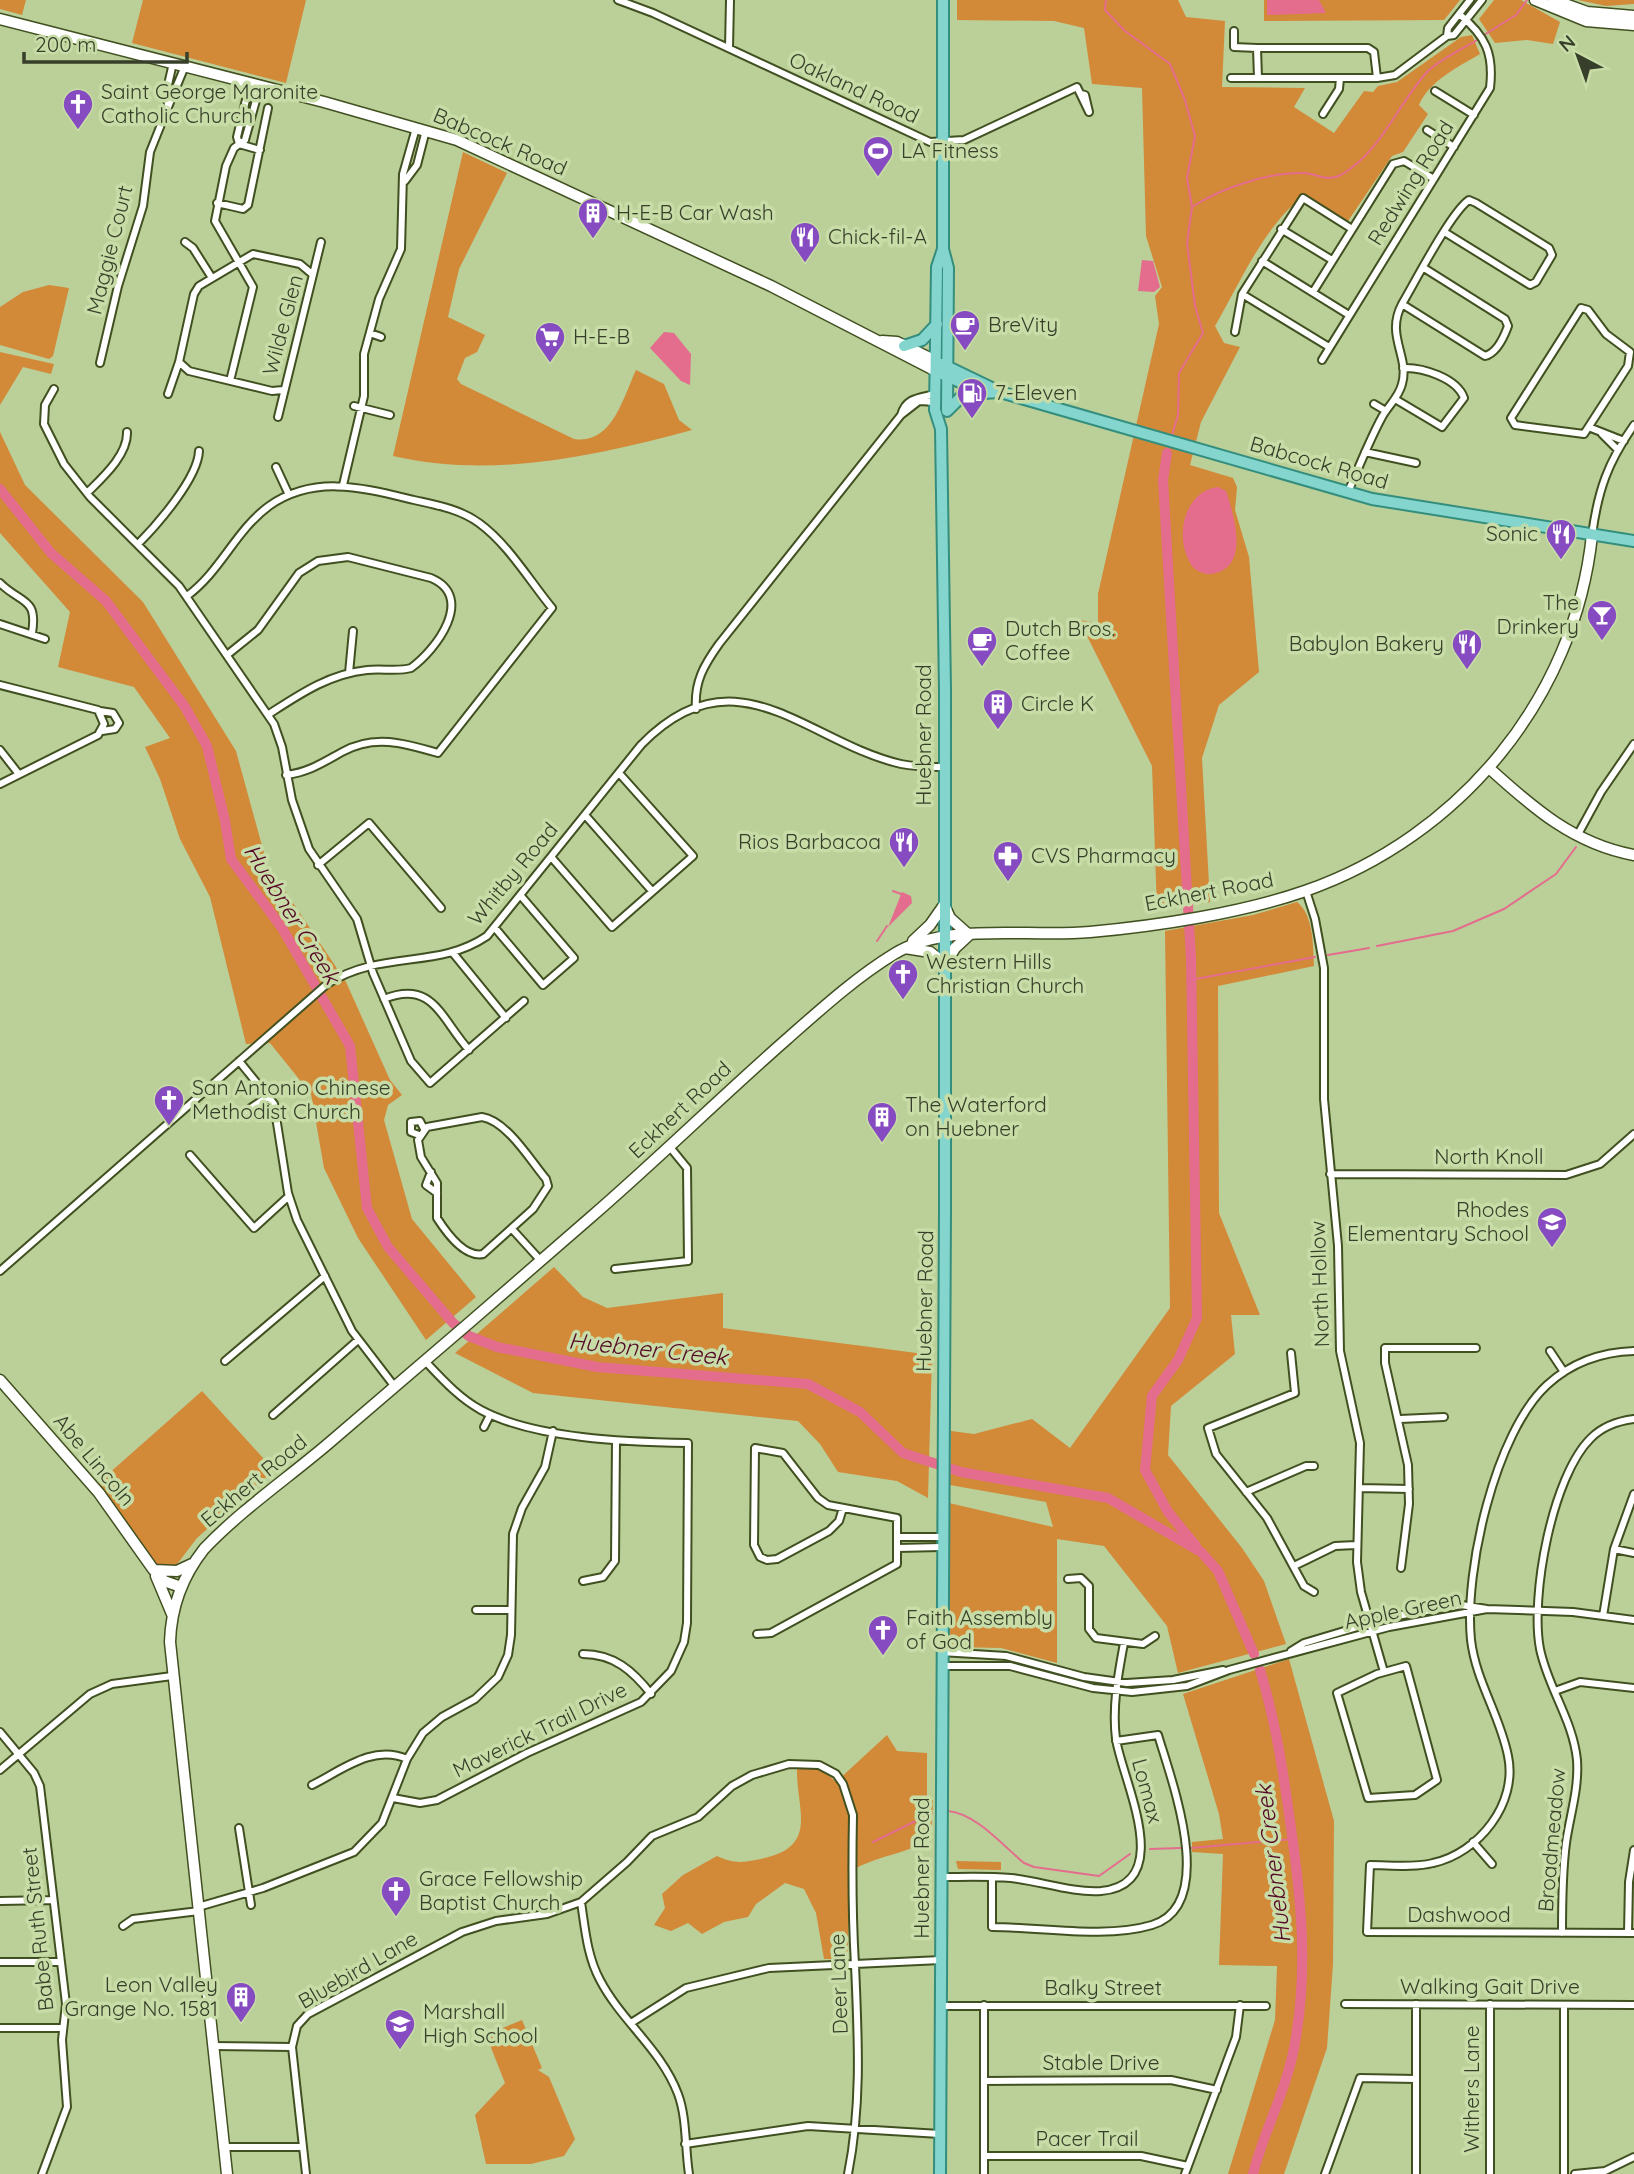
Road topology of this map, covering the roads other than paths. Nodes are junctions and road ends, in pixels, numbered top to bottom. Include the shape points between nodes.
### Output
1 (618, 0) edge
2 (730, 0) edge
3 (943, 0) edge
4 (1470, 0) edge
5 (1482, 0) edge
6 (1554, 0) edge
7 (1537, 1) edge
8 (1460, 14) junction
9 (1634, 16) edge
10 (0, 19) edge
11 (1468, 21) junction
12 (1634, 25) edge
13 (1234, 31) dead end
14 (1447, 36) junction
15 (729, 48) junction
16 (1257, 48) junction
17 (173, 63) junction
18 (185, 66) junction
19 (1231, 78) dead end
20 (1258, 78) junction
21 (1340, 78) junction
22 (1377, 78) junction
23 (255, 85) junction
24 (1079, 90) dead end
25 (1435, 91) dead end
26 (168, 107) junction
27 (268, 108) dead end
28 (1323, 114) dead end
29 (1474, 115) junction
30 (421, 128) junction
31 (1427, 130) dead end
32 (239, 144) junction
33 (942, 144) junction
34 (1454, 147) junction
35 (260, 150) junction
36 (1434, 179) junction
37 (217, 204) junction
38 (1282, 229) junction
39 (1352, 229) junction
40 (1446, 233) junction
41 (185, 242) dead end
42 (321, 242) dead end
43 (943, 248) junction
44 (1332, 260) junction
45 (1262, 261) junction
46 (239, 262) junction
47 (1424, 268) junction
48 (312, 274) junction
49 (212, 278) junction
50 (1313, 292) junction
51 (1242, 294) junction
52 (1402, 304) junction
53 (1349, 315) junction
54 (937, 324) junction
55 (1236, 332) dead end
56 (370, 333) junction
57 (381, 337) dead end
58 (881, 341) junction
59 (904, 346) junction
60 (1329, 347) junction
61 (1322, 359) dead end
62 (179, 362) junction
63 (100, 363) dead end
64 (1403, 368) junction
65 (942, 369) junction
66 (230, 381) junction
67 (54, 389) dead end
68 (283, 390) junction
69 (984, 392) junction
70 (1000, 392) junction
71 (168, 394) dead end
72 (936, 398) junction
73 (1395, 399) junction
74 (1374, 404) dead end
75 (358, 407) junction
76 (947, 411) junction
77 (1386, 411) junction
78 (390, 415) dead end
79 (278, 417) dead end
80 (1634, 425) edge
81 (1591, 428) junction
82 (941, 429) junction
83 (127, 432) dead end
84 (1602, 434) junction
85 (1624, 441) junction
86 (1618, 450) junction
87 (199, 451) dead end
88 (1365, 452) junction
89 (1416, 463) dead end
90 (276, 467) dead end
91 (343, 485) junction
92 (1348, 492) junction
93 (87, 493) junction
94 (289, 495) junction
95 (1592, 535) junction
96 (1634, 541) edge
97 (138, 544) junction
98 (0, 583) edge
99 (187, 596) junction
100 (0, 624) edge
101 (352, 631) dead end
102 (32, 633) junction
103 (45, 639) dead end
104 (227, 655) junction
105 (349, 673) junction
106 (0, 685) edge
107 (696, 709) junction
108 (100, 711) junction
109 (269, 714) junction
110 (102, 731) junction
111 (1634, 744) edge
112 (0, 750) edge
113 (943, 766) junction
114 (1489, 768) junction
115 (19, 773) junction
116 (619, 773) junction
117 (286, 775) junction
118 (1, 781) edge
119 (585, 815) junction
120 (1577, 836) junction
121 (1634, 855) edge
122 (552, 858) junction
123 (318, 865) junction
124 (652, 891) junction
125 (1306, 891) junction
126 (521, 896) junction
127 (944, 905) junction
128 (440, 908) dead end
129 (495, 928) junction
130 (969, 935) junction
131 (944, 936) junction
132 (905, 948) junction
133 (453, 953) junction
134 (371, 964) junction
135 (945, 964) junction
136 (384, 999) junction
137 (524, 1001) dead end
138 (506, 1018) junction
139 (469, 1050) junction
140 (239, 1061) junction
141 (269, 1096) junction
142 (246, 1111) dead end
143 (425, 1129) junction
144 (1634, 1134) edge
145 (419, 1135) junction
146 (669, 1146) junction
147 (190, 1155) dead end
148 (431, 1172) junction
149 (1330, 1174) junction
150 (437, 1193) junction
151 (289, 1196) junction
152 (512, 1229) junction
153 (541, 1261) junction
154 (615, 1269) dead end
155 (0, 1271) edge
156 (325, 1276) junction
157 (358, 1340) junction
158 (1476, 1348) dead end
159 (1550, 1351) dead end
160 (1634, 1351) edge
161 (1291, 1353) dead end
162 (425, 1360) junction
163 (225, 1361) dead end
164 (1564, 1372) junction
165 (0, 1380) edge
166 (395, 1387) junction
167 (273, 1415) dead end
168 (491, 1415) junction
169 (1444, 1417) dead end
170 (1400, 1419) junction
171 (1634, 1419) edge
172 (484, 1427) dead end
173 (553, 1431) junction
174 (616, 1441) junction
175 (1314, 1466) dead end
176 (1360, 1488) junction
177 (1409, 1489) junction
178 (1246, 1492) junction
179 (1634, 1494) edge
180 (843, 1508) junction
181 (897, 1537) junction
182 (942, 1542) junction
183 (1356, 1545) junction
184 (897, 1548) junction
185 (1614, 1549) junction
186 (1634, 1553) edge
187 (193, 1563) junction
188 (1294, 1566) junction
189 (1401, 1568) dead end
190 (153, 1570) junction
191 (1068, 1579) dead end
192 (583, 1581) dead end
193 (181, 1587) junction
194 (1314, 1592) dead end
195 (1470, 1605) junction
196 (1487, 1609) junction
197 (1537, 1609) junction
198 (476, 1610) dead end
199 (510, 1610) junction
200 (1471, 1614) junction
201 (172, 1616) junction
202 (1603, 1616) junction
203 (1634, 1620) edge
204 (1370, 1623) junction
205 (1372, 1632) junction
206 (757, 1634) dead end
207 (1155, 1636) dead end
208 (1124, 1643) junction
209 (942, 1652) junction
210 (1286, 1653) junction
211 (583, 1654) dead end
212 (941, 1666) junction
213 (1229, 1670) junction
214 (1384, 1672) junction
215 (172, 1676) junction
216 (1117, 1682) junction
217 (1634, 1688) edge
218 (1116, 1691) junction
219 (1555, 1691) junction
220 (651, 1694) junction
221 (0, 1732) edge
222 (1116, 1741) junction
223 (19, 1753) junction
224 (407, 1759) junction
225 (0, 1770) edge
226 (313, 1785) dead end
227 (848, 1793) joint
228 (393, 1798) junction
229 (239, 1828) dead end
230 (1473, 1842) junction
231 (1634, 1850) edge
232 (1492, 1864) dead end
233 (941, 1877) junction
234 (992, 1877) junction
235 (247, 1893) junction
236 (53, 1900) junction
237 (0, 1901) edge
238 (581, 1902) junction
239 (251, 1905) dead end
240 (198, 1909) junction
241 (123, 1926) dead end
242 (1562, 1933) junction
243 (1631, 1933) edge
244 (941, 1960) junction
245 (0, 1962) edge
246 (61, 1962) junction
247 (854, 1963) junction
248 (1345, 2004) dead end
249 (1416, 2004) junction
250 (1490, 2004) junction
251 (1240, 2005) junction
252 (1564, 2005) junction
253 (1634, 2005) edge
254 (941, 2006) junction
255 (984, 2006) junction
256 (1266, 2006) dead end
257 (631, 2023) junction
258 (0, 2028) edge
259 (62, 2028) junction
260 (212, 2046) junction
261 (292, 2047) junction
262 (1416, 2079) junction
263 (984, 2081) junction
264 (1217, 2090) junction
265 (855, 2130) junction
266 (940, 2134) junction
267 (685, 2144) junction
268 (223, 2147) junction
269 (302, 2147) junction
270 (984, 2156) junction
271 (1634, 2157) edge
272 (1187, 2170) edge
273 (42, 2174) edge
274 (227, 2174) edge
275 (306, 2174) edge
276 (689, 2174) edge
277 (848, 2174) edge
278 (940, 2174) edge
279 (984, 2174) edge
280 (1325, 2174) edge
281 (1416, 2174) edge
282 (1490, 2174) edge
283 (1564, 2174) edge
284 (1575, 2174) edge

1 - 15 street, Oakland Road
2 - 15 street
3 - 33 main road, Huebner Road
4 - 8 street
5 - 11 street
6 - 9 main road via 1587,12
7 - 12 main road via 1586,21
8 - 11 street, Redwing Road
8 - 14 street
10 - 17 main road, Babcock Road
11 - 14 street
11 - 29 street, Redwing Road via 1492,58 1490,88
13 - 16 street via 1234,47
14 - 22 street via 1395,75
15 - 33 street, Oakland Road via 926,142
16 - 20 street
16 - 22 street via 1368,48 1374,52
17 - 18 main road, Babcock Road
17 - 26 street, Maggie Court
18 - 23 main road, Babcock Road
18 - 26 street, Maggie Court
19 - 20 street
20 - 21 street
21 - 22 street
21 - 28 street via 1339,89
23 - 30 main road, Babcock Road
23 - 32 street via 237,137
24 - 33 street via 964,140
25 - 29 street
26 - 63 street, Maggie Court via 150,152 143,206
27 - 35 street
29 - 34 street, Redwing Road
30 - 56 street via 403,174 399,257 379,299
30 - 58 main road, Babcock Road via 476,149
31 - 34 street
32 - 35 street
32 - 37 street via 228,160
33 - 43 main road, Huebner Road
34 - 36 street, Redwing Road
35 - 37 street via 246,208
36 - 39 street via 1398,161
36 - 53 street, Redwing Road
37 - 46 street via 215,221
38 - 39 street via 1303,198
38 - 44 street
38 - 45 street
39 - 44 street
40 - 40 street via 1530,285 1539,278 1552,251 1471,200 1463,204
40 - 47 street
41 - 49 street
42 - 48 street, Wilde Glen
43 - 54 main road, Huebner Road via 937,267
43 - 65 main road, Huebner Road via 948,268
44 - 50 street
45 - 50 street
45 - 51 street
46 - 48 street via 258,253 306,266
46 - 49 street
46 - 66 street via 253,292
47 - 52 street
47 - 52 street via 1508,324 1493,353 1485,356
48 - 68 street, Wilde Glen via 289,381
49 - 62 street via 194,294
50 - 53 street
51 - 55 street
51 - 60 street
52 - 64 street via 1395,333
53 - 60 street, Redwing Road
54 - 59 main road via 922,340
54 - 65 main road, Huebner Road
56 - 57 street
56 - 75 street
58 - 59 main road, Babcock Road
58 - 65 main road, Babcock Road
59 - 65 main road, Babcock Road
60 - 61 street, Redwing Road
62 - 66 street via 185,369
62 - 71 street
64 - 73 street via 1402,387
64 - 73 street via 1425,369 1464,398 1442,427
65 - 69 main road, Babcock Road
65 - 70 main road, Babcock Road
65 - 72 main road, Huebner Road
65 - 76 main road, Huebner Road
66 - 68 street
67 - 93 street via 45,405 44,424 64,464
68 - 79 street, Wilde Glen
69 - 70 main road, Babcock Road
69 - 76 main road via 964,394
70 - 92 main road, Babcock Road
72 - 82 main road, Huebner Road
72 - 107 street via 913,398 903,408 706,663 697,682
73 - 77 street
74 - 77 street
75 - 78 street
75 - 91 street
76 - 82 main road, Huebner Road
77 - 88 street
80 - 85 street, Eckhert Road
81 - 81 street via 1631,357 1581,308 1511,420 1515,425 1577,434
81 - 84 street
82 - 113 main road, Huebner Road
83 - 93 street via 127,442 110,469
84 - 85 street
84 - 86 street
85 - 86 street, Eckhert Road
86 - 95 street, Eckhert Road via 1599,488
87 - 97 street via 167,513
88 - 89 street
88 - 92 street
90 - 94 street
91 - 94 street
91 - 117 street via 472,518 496,537 552,608 438,753 398,742 371,741 313,770
92 - 95 main road, Babcock Road
93 - 97 street
94 - 99 street via 251,521 216,570
95 - 96 main road, Babcock Road
95 - 114 main road, Eckhert Road via 1583,590 1566,642 1535,706
97 - 99 street
98 - 102 street via 32,606
99 - 104 street
100 - 102 street
101 - 105 street
102 - 103 street
104 - 105 street via 258,630 303,569 328,557 348,557 435,579 450,594 449,622 411,668
104 - 109 street
105 - 109 street via 312,687
106 - 108 street
107 - 113 street, Whitby Road via 738,702 768,707 898,763
107 - 116 street, Whitby Road via 654,732
108 - 110 street
108 - 110 street via 108,710 118,720 115,729
109 - 117 street via 282,747
110 - 115 street
111 - 120 street
112 - 115 street
113 - 127 main road, Huebner Road
114 - 120 main road via 1538,812
114 - 125 main road, Eckhert Road via 1405,842
115 - 118 street
116 - 119 street, Whitby Road
116 - 124 street via 693,856
117 - 123 street via 302,834
119 - 122 street, Whitby Road
119 - 124 street
120 - 121 main road
122 - 124 street via 612,927
122 - 126 street, Whitby Road
123 - 128 street via 369,823
123 - 134 street via 357,919
125 - 130 main road, Eckhert Road via 1210,913 1086,933
125 - 149 street, North Hollow via 1324,968 1324,1099
126 - 129 street, Whitby Road
126 - 129 street via 574,958 543,985
127 - 130 main road via 950,918
127 - 131 main road, Huebner Road
127 - 132 main road
129 - 133 street, Whitby Road via 474,945
130 - 131 main road, Eckhert Road
130 - 135 main road
131 - 132 main road, Eckhert Road
131 - 135 main road, Huebner Road
132 - 135 main road via 931,952
132 - 146 main road, Eckhert Road via 836,997
133 - 134 street, Whitby Road
133 - 138 street
134 - 136 street
134 - 140 street, Whitby Road via 336,978
135 - 182 main road, Huebner Road
136 - 139 street via 409,991 423,996
136 - 139 street via 414,1068 430,1083
137 - 138 street
138 - 139 street
140 - 141 street
140 - 155 street, Whitby Road
141 - 142 street
141 - 151 street
143 - 145 street
143 - 145 street via 420,1121 411,1122 409,1128
143 - 152 street via 488,1118 529,1159 546,1179 547,1189
144 - 149 street, North Knoll via 1600,1164 1566,1175
145 - 148 street via 419,1154
146 - 153 main road, Eckhert Road
146 - 154 street via 687,1167 688,1261
147 - 151 street via 254,1228
148 - 150 street
148 - 150 street via 426,1185
149 - 176 street, North Hollow via 1338,1246 1340,1351 1360,1443
150 - 152 street via 437,1218 470,1253 483,1254
151 - 156 street
152 - 153 street
153 - 162 main road, Eckhert Road
156 - 157 street
156 - 163 street
157 - 166 street
157 - 167 street
158 - 170 street via 1385,1348
159 - 164 street
160 - 164 street via 1595,1357
161 - 178 street via 1295,1393 1208,1428 1216,1454
162 - 166 main road, Eckhert Road
162 - 168 street via 455,1392
164 - 195 street via 1531,1405 1501,1463 1484,1515
165 - 190 main road, Abe Lincoln via 111,1508
166 - 187 main road, Eckhert Road via 217,1536
168 - 172 street
168 - 173 street
169 - 170 street
170 - 177 street
171 - 197 street, Broadmeadow via 1595,1434 1569,1473 1550,1524
173 - 174 street
173 - 199 street via 545,1467 513,1534
174 - 192 street via 615,1561 603,1577
174 - 220 street, Maverick Trail Drive via 688,1443 686,1633 676,1663
175 - 178 street
176 - 177 street
176 - 183 street, North Hollow
177 - 189 street
178 - 188 street
179 - 185 street
180 - 180 street via 821,1501 783,1453 755,1448 754,1545 763,1559 777,1559 829,1531
180 - 181 street via 897,1518
181 - 182 street
181 - 184 street
182 - 184 street
182 - 209 main road, Huebner Road
183 - 188 street via 1335,1546
183 - 204 street, North Hollow
184 - 206 street via 897,1564 771,1633
185 - 186 street
185 - 202 street
187 - 190 main road via 177,1571
187 - 193 main road, Eckhert Road
188 - 194 street via 1304,1586
190 - 193 main road, Abe Lincoln
190 - 201 main road
191 - 208 street via 1081,1578 1089,1586 1092,1635
193 - 201 main road, Eckhert Road
195 - 196 street, Apple Green
195 - 200 street
195 - 204 street, Apple Green
196 - 197 street
196 - 200 street, Apple Green
197 - 202 street
197 - 219 street, Broadmeadow via 1540,1651
198 - 199 street
199 - 224 street via 510,1645 498,1677 475,1699 433,1724
200 - 205 street, Apple Green
200 - 230 street via 1474,1661 1506,1748 1510,1774 1502,1807
201 - 215 main road, Eckhert Road
202 - 203 street
204 - 205 street, North Hollow
204 - 210 street, Apple Green
205 - 210 street, Apple Green
205 - 214 street, North Hollow
207 - 208 street via 1147,1643
208 - 216 street, Lomax
209 - 212 main road, Huebner Road
209 - 216 street, Apple Green via 1006,1656
210 - 213 street, Apple Green
211 - 220 street via 625,1666
212 - 218 street, Apple Green via 1010,1666
212 - 233 main road, Huebner Road
213 - 216 street, Apple Green via 1154,1683
213 - 218 street, Apple Green via 1171,1689
214 - 214 street via 1337,1693 1368,1798 1415,1795 1437,1780 1406,1666
215 - 223 street via 103,1687
215 - 240 main road, Eckhert Road
216 - 218 street, Lomax
217 - 219 street via 1580,1682
218 - 222 street, Lomax
219 - 242 street, Broadmeadow via 1570,1728 1577,1774 1563,1869
220 - 228 street, Maverick Trail Drive via 437,1800 420,1803
221 - 223 street, Babe Ruth Street
222 - 234 street, Lomax via 1143,1844 1140,1862 1130,1878 1114,1888 1096,1891
222 - 234 street via 1158,1735 1186,1841 1184,1889 1172,1912 1149,1926 1102,1931 992,1927
223 - 225 street
223 - 236 street, Babe Ruth Street via 34,1773 42,1795
224 - 226 street via 390,1754 368,1756
224 - 228 street
227 - 238 street, Bluebird Lane via 836,1774 809,1763 789,1764 743,1779 698,1817 652,1836
227 - 247 street, Deer Lane via 853,1815
228 - 235 street via 374,1833 354,1852
229 - 235 street
230 - 232 street
230 - 242 street, Dashwood via 1432,1864 1370,1865 1367,1932
231 - 243 street via 1629,1882
233 - 234 street, Lomax
233 - 244 main road, Huebner Road
235 - 239 street
235 - 240 street
236 - 237 street
236 - 246 street, Babe Ruth Street
238 - 257 street via 596,1972
238 - 261 street, Bluebird Lane via 547,1914 462,1931 308,2014 297,2026
240 - 241 street via 133,1919
240 - 260 main road, Eckhert Road
242 - 243 street, Dashwood
244 - 247 street
244 - 254 main road, Huebner Road
245 - 246 street
246 - 259 street, Babe Ruth Street via 66,2004
247 - 257 street via 787,1965 711,1980 686,1988
247 - 265 street, Deer Lane via 860,2062
248 - 249 street, Walking Gait Drive
249 - 250 street, Walking Gait Drive
249 - 262 street
250 - 252 street, Walking Gait Drive
250 - 282 street, Withers Lane
251 - 255 street, Balky Street
251 - 256 street, Balky Street
251 - 264 street via 1236,2037
252 - 253 street, Walking Gait Drive
252 - 283 street
254 - 255 street, Balky Street
254 - 266 main road, Huebner Road
255 - 263 street
257 - 267 street via 662,2060 677,2090
258 - 259 street
259 - 273 street, Babe Ruth Street via 67,2107
260 - 261 street
260 - 268 main road, Eckhert Road
261 - 269 street
262 - 280 street via 1360,2078
262 - 281 street
263 - 264 street, Stable Drive via 1171,2080
263 - 270 street
264 - 272 street
265 - 266 street
265 - 267 street via 808,2126
265 - 277 street, Deer Lane
266 - 278 main road, Huebner Road
267 - 276 street
268 - 269 street
268 - 274 main road, Eckhert Road
269 - 275 street
270 - 272 street, Pacer Trail via 1150,2156
270 - 279 street
271 - 284 street via 1605,2171

